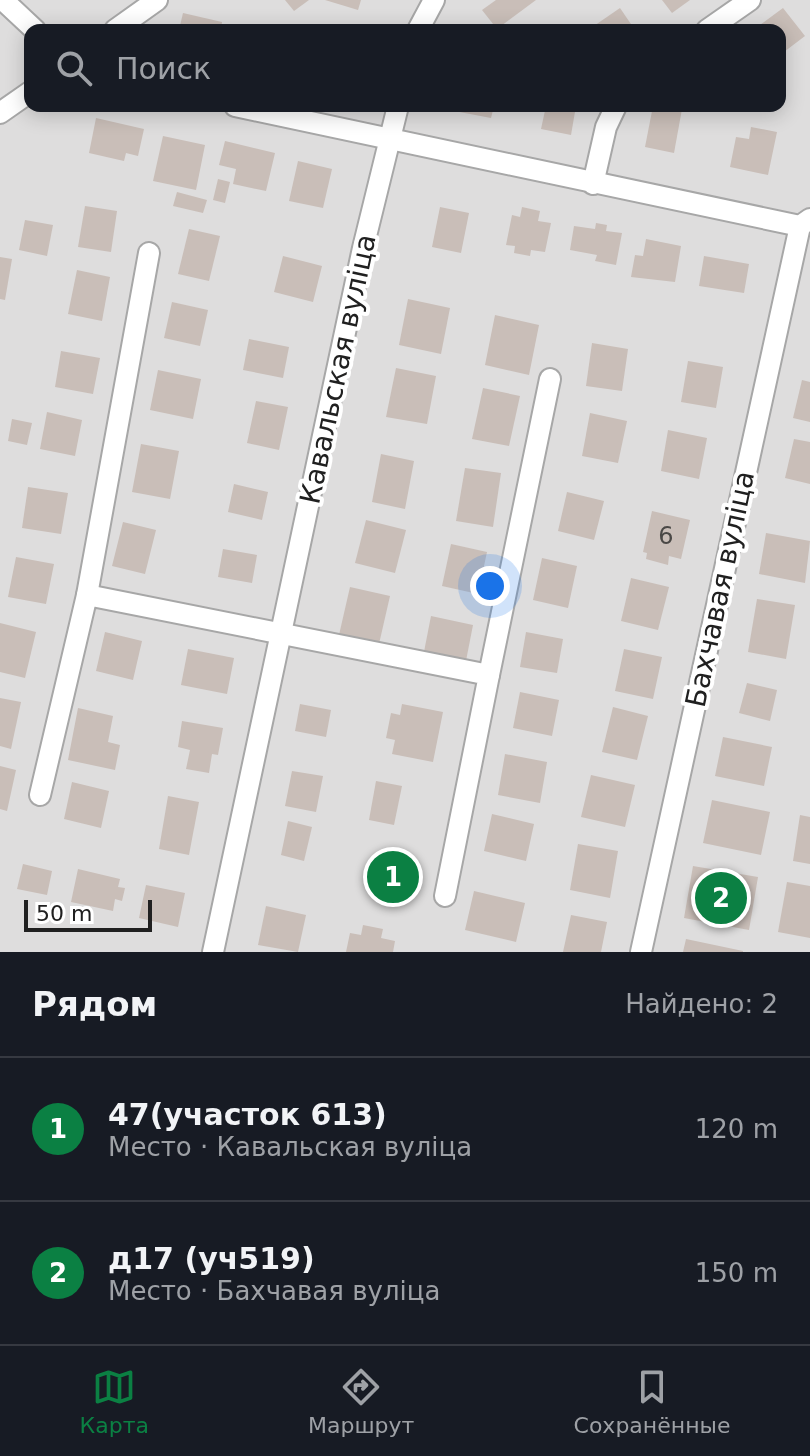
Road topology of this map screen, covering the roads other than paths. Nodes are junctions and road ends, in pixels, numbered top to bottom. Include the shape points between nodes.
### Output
1 (3, 0) edge
2 (157, 0) edge
3 (434, 0) edge
4 (750, 0) edge
5 (29, 24) edge
6 (123, 24) edge
7 (421, 24) edge
8 (716, 24) edge
9 (24, 96) edge
10 (263, 112) edge
11 (396, 112) edge
12 (613, 112) edge
13 (0, 113) edge
14 (389, 139) junction
15 (593, 184) junction
16 (805, 222) edge
17 (149, 253) dead end
18 (550, 379) dead end
19 (87, 595) junction
20 (282, 633) junction
21 (489, 675) junction
22 (40, 795) dead end
23 (445, 896) dead end
24 (213, 952) edge
25 (641, 952) edge

1 - 5 street
2 - 6 street
3 - 7 street
4 - 8 street
9 - 13 street
10 - 14 street
11 - 14 street, Кавальская вуліца
12 - 15 street
14 - 15 street
14 - 20 street, Кавальская вуліца
15 - 16 street
16 - 25 street, Бахчавая вуліца
17 - 19 street
18 - 21 street
19 - 20 street
19 - 22 street
20 - 21 street
20 - 24 street, Кавальская вуліца
21 - 23 street

